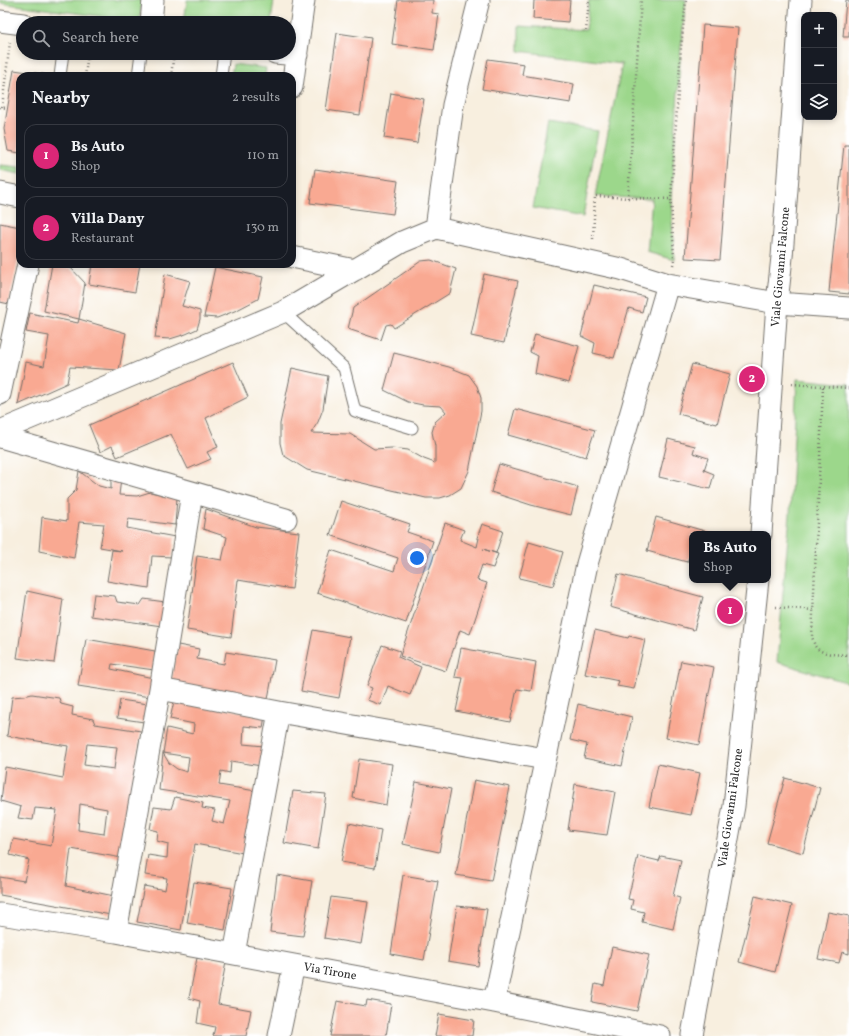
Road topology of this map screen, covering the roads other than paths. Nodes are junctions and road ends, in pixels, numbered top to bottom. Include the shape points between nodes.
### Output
1 (153, 0) edge
2 (304, 0) edge
3 (479, 0) edge
4 (801, 0) edge
5 (151, 16) edge
6 (297, 55) joint
7 (62, 60) edge
8 (140, 60) edge
9 (223, 60) edge
10 (61, 72) edge
11 (139, 72) edge
12 (222, 72) edge
13 (294, 72) edge
14 (0, 193) edge
15 (16, 196) edge
16 (436, 228) junction
17 (296, 258) edge
18 (27, 268) edge
19 (355, 270) junction
20 (668, 284) junction
21 (777, 303) junction
22 (849, 308) edge
23 (282, 312) junction
24 (0, 394) edge
25 (412, 428) dead end
26 (0, 431) edge
27 (0, 438) edge
28 (192, 493) junction
29 (286, 519) dead end
30 (761, 531) edge
31 (758, 583) edge
32 (160, 689) junction
33 (279, 712) junction
34 (545, 760) junction
35 (0, 914) edge
36 (116, 932) junction
37 (234, 954) junction
38 (294, 965) junction
39 (494, 1002) junction
40 (279, 1036) edge
41 (660, 1036) edge
42 (690, 1036) edge

1 - 5 street
2 - 6 street
3 - 16 street via 453,105
4 - 21 street, Viale Giovanni Falcone
6 - 13 street
7 - 10 lane
8 - 11 lane
9 - 12 lane
14 - 15 street
16 - 19 street via 402,242
16 - 20 street via 621,269
17 - 19 street
18 - 24 street
19 - 23 street
20 - 21 street
20 - 34 street via 587,564
21 - 22 street
21 - 30 street, Viale Giovanni Falcone
23 - 25 lane via 344,368 355,411
23 - 26 street
27 - 28 street
28 - 29 street
28 - 32 street
31 - 42 street, Viale Giovanni Falcone via 734,806
32 - 33 street
32 - 36 street
33 - 34 street
33 - 37 street
34 - 39 street
35 - 36 street, Via Tirone
36 - 37 street, Via Tirone
37 - 38 street, Via Tirone
38 - 39 street, Via Tirone
38 - 40 street
39 - 41 street, Via Tirone

